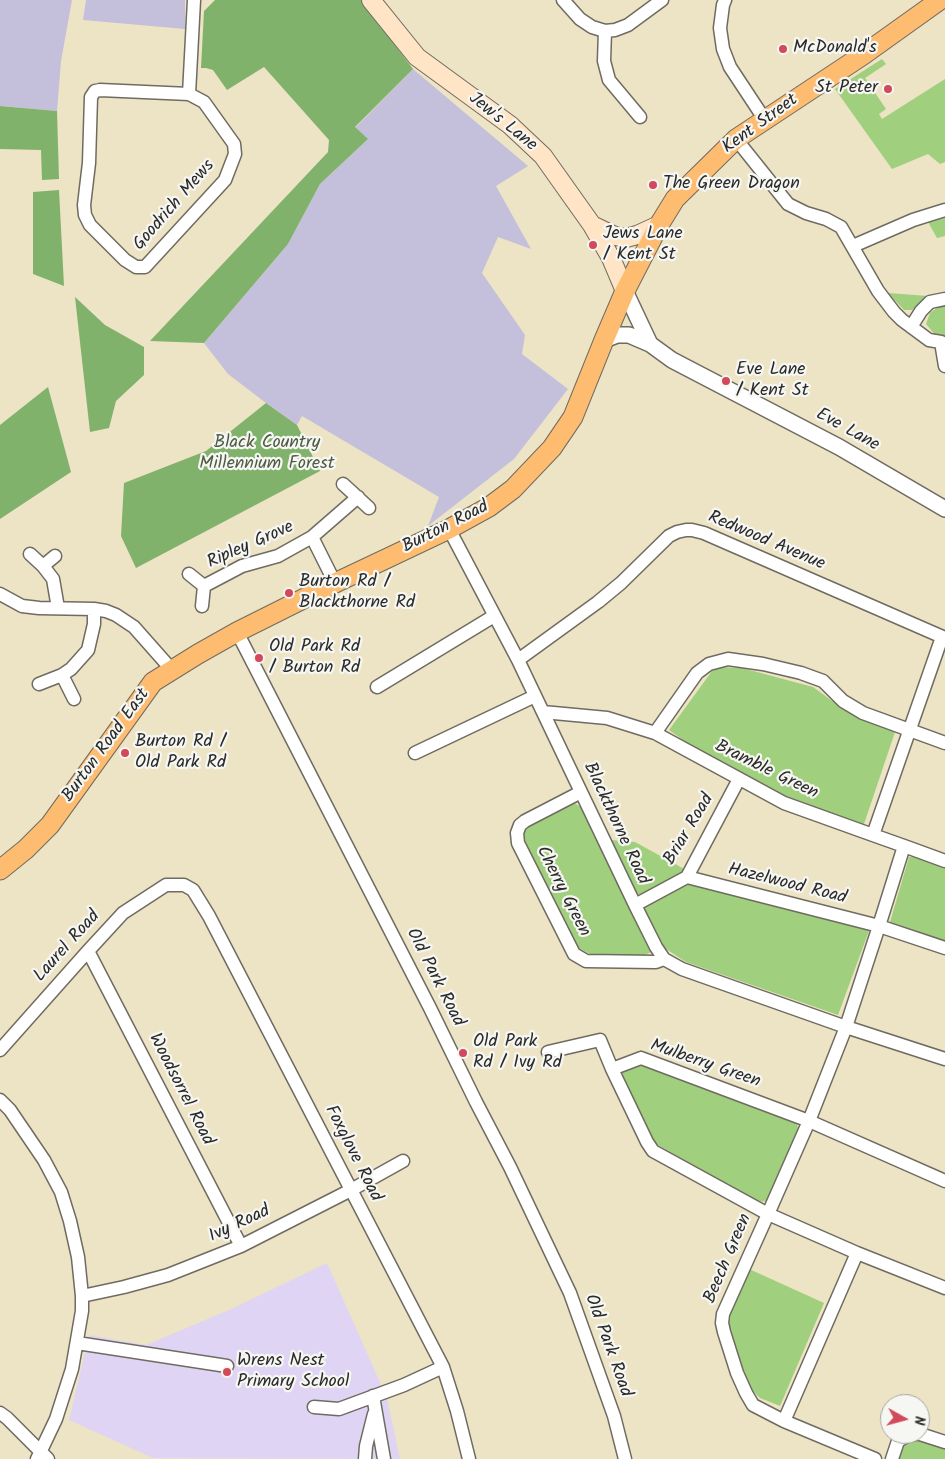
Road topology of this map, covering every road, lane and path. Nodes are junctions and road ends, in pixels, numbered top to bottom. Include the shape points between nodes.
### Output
1 (194, 0) edge
2 (371, 0) edge
3 (563, 0) edge
4 (662, 0) edge
5 (940, 0) edge
6 (720, 2) edge
7 (605, 30) junction
8 (189, 94) junction
9 (640, 117) dead end
10 (765, 120) junction
11 (736, 139) junction
12 (945, 210) edge
13 (592, 225) junction
14 (659, 225) junction
15 (853, 246) junction
16 (625, 291) junction
17 (945, 299) edge
18 (911, 327) junction
19 (604, 340) junction
20 (943, 342) edge
21 (650, 344) junction
22 (945, 366) edge
23 (343, 484) dead end
24 (358, 497) junction
25 (369, 508) dead end
26 (945, 509) edge
27 (449, 529) junction
28 (312, 537) junction
29 (30, 554) dead end
30 (55, 556) dead end
31 (43, 566) junction
32 (189, 574) dead end
33 (335, 583) junction
34 (204, 586) junction
35 (0, 594) edge
36 (202, 606) dead end
37 (58, 608) junction
38 (94, 609) junction
39 (494, 616) junction
40 (237, 632) junction
41 (943, 637) edge
42 (518, 660) junction
43 (172, 670) junction
44 (62, 675) junction
45 (39, 684) dead end
46 (378, 687) dead end
47 (535, 696) junction
48 (74, 699) dead end
49 (543, 712) junction
50 (909, 730) junction
51 (655, 734) junction
52 (945, 743) edge
53 (415, 753) dead end
54 (739, 779) junction
55 (581, 792) junction
56 (873, 835) junction
57 (904, 846) junction
58 (945, 860) edge
59 (0, 870) edge
60 (686, 877) junction
61 (0, 880) edge
62 (174, 884) joint
63 (635, 905) junction
64 (879, 926) junction
65 (945, 948) edge
66 (88, 951) junction
67 (664, 959) junction
68 (846, 1027) junction
69 (0, 1050) edge
70 (548, 1052) dead end
71 (945, 1059) edge
72 (612, 1069) junction
73 (0, 1100) edge
74 (809, 1121) junction
75 (404, 1161) dead end
76 (945, 1181) edge
77 (351, 1190) junction
78 (768, 1214) junction
79 (241, 1246) junction
80 (857, 1253) junction
81 (945, 1288) edge
82 (82, 1296) junction
83 (77, 1342) junction
84 (227, 1366) dead end
85 (443, 1367) junction
86 (374, 1396) junction
87 (314, 1407) dead end
88 (376, 1409) junction
89 (0, 1413) edge
90 (784, 1421) junction
91 (930, 1437) edge
92 (945, 1442) edge
93 (897, 1444) edge
94 (42, 1456) edge
95 (365, 1459) edge
96 (384, 1459) edge
97 (469, 1459) edge
98 (625, 1459) edge
99 (875, 1459) edge
100 (892, 1459) edge

1 - 8 street
2 - 13 main road, Jew's Lane via 417,57 510,125 543,156
3 - 7 street via 580,19
4 - 7 street via 628,25
5 - 10 main road, Kent Street
6 - 10 street via 723,49 730,67
7 - 9 street via 604,61 609,80
8 - 8 street, Goodrich Mews via 204,102 234,144 235,154 225,180 145,267 136,267 90,225 85,215 91,97 100,90
10 - 11 main road, Kent Street
11 - 14 main road, Kent Street via 675,199
11 - 15 street via 788,204 841,227
12 - 15 street
13 - 14 main road via 626,238
13 - 16 main road, Jew's Lane
14 - 16 main road, Kent Street
15 - 18 street via 888,305
16 - 19 main road, Burton Road
16 - 21 street, Eve Lane
17 - 18 street via 930,302
18 - 20 street via 929,340
19 - 21 street via 629,335
19 - 27 main road, Burton Road via 573,417 552,448 513,489 489,507
20 - 22 street
21 - 26 street, Eve Lane via 672,360 839,447
23 - 24 street
24 - 25 street
24 - 28 street, Ripley Grove
27 - 33 main road, Burton Road
27 - 39 street, Blackthorne Road
28 - 33 street, Ripley Grove
28 - 34 street, Ripley Grove via 278,556 242,566
29 - 31 street
30 - 31 street
31 - 37 street via 53,578
32 - 34 street, Ripley Grove
33 - 40 main road, Burton Road
34 - 36 street, Ripley Grove
35 - 37 street via 22,606
37 - 38 street
38 - 43 street via 116,614 134,627
38 - 44 street via 88,650
39 - 42 street, Blackthorne Road
39 - 46 street
40 - 43 main road, Burton Road
40 - 98 street, Old Park Road via 426,1000 570,1293 614,1416
41 - 42 street, Redwood Avenue via 704,533 686,530 669,536 598,602
41 - 50 street
42 - 47 street, Blackthorne Road
43 - 59 main road, Burton Road East via 153,682 50,825
43 - 61 main road, Burton Road East via 163,690 92,787 44,843
44 - 45 street
44 - 48 street
47 - 49 street, Blackthorne Road
47 - 53 street
49 - 51 street, Bramble Green via 608,718
49 - 55 street, Blackthorne Road
50 - 51 street via 863,713 843,701 823,681 763,664 728,659 709,664 697,673
50 - 52 street
50 - 56 street
51 - 54 street, Bramble Green
54 - 56 street, Bramble Green via 784,803
54 - 60 street, Briar Road
55 - 63 street, Blackthorne Road
55 - 67 street, Cherry Green via 520,825 518,843 574,954 586,961 656,962
56 - 57 street, Bramble Green
57 - 58 street, Bramble Green
57 - 64 street
60 - 63 street, Briar Road
60 - 64 street, Hazelwood Road
62 - 66 street, Laurel Road via 166,885 123,913
62 - 77 street, Foxglove Road via 192,890 209,916
63 - 67 street, Blackthorne Road
64 - 65 street, Hazelwood Road
64 - 68 street
66 - 69 street, Laurel Road
66 - 79 street, Woodsorrel Road
67 - 68 street via 682,969
68 - 71 street
68 - 74 street
70 - 72 street via 600,1040
72 - 74 street, Mulberry Green via 646,1059
72 - 78 street via 653,1151
73 - 82 street via 44,1160 61,1192 78,1256
74 - 76 street, Mulberry Green
74 - 78 street
75 - 77 street, Ivy Road
77 - 79 street, Ivy Road
77 - 85 street, Foxglove Road
78 - 80 street, Beech Green
78 - 90 street, Beech Green via 723,1314 722,1323 746,1394 753,1405
79 - 82 street, Ivy Road via 168,1275
80 - 81 street, Beech Green
80 - 90 street
82 - 83 street
83 - 84 street
83 - 94 street via 72,1369
85 - 86 street
85 - 97 street, Foxglove Road
86 - 87 street via 339,1409
86 - 88 street
88 - 95 street
88 - 96 street
89 - 94 street
90 - 99 street, Beech Green
91 - 92 street
93 - 100 street

